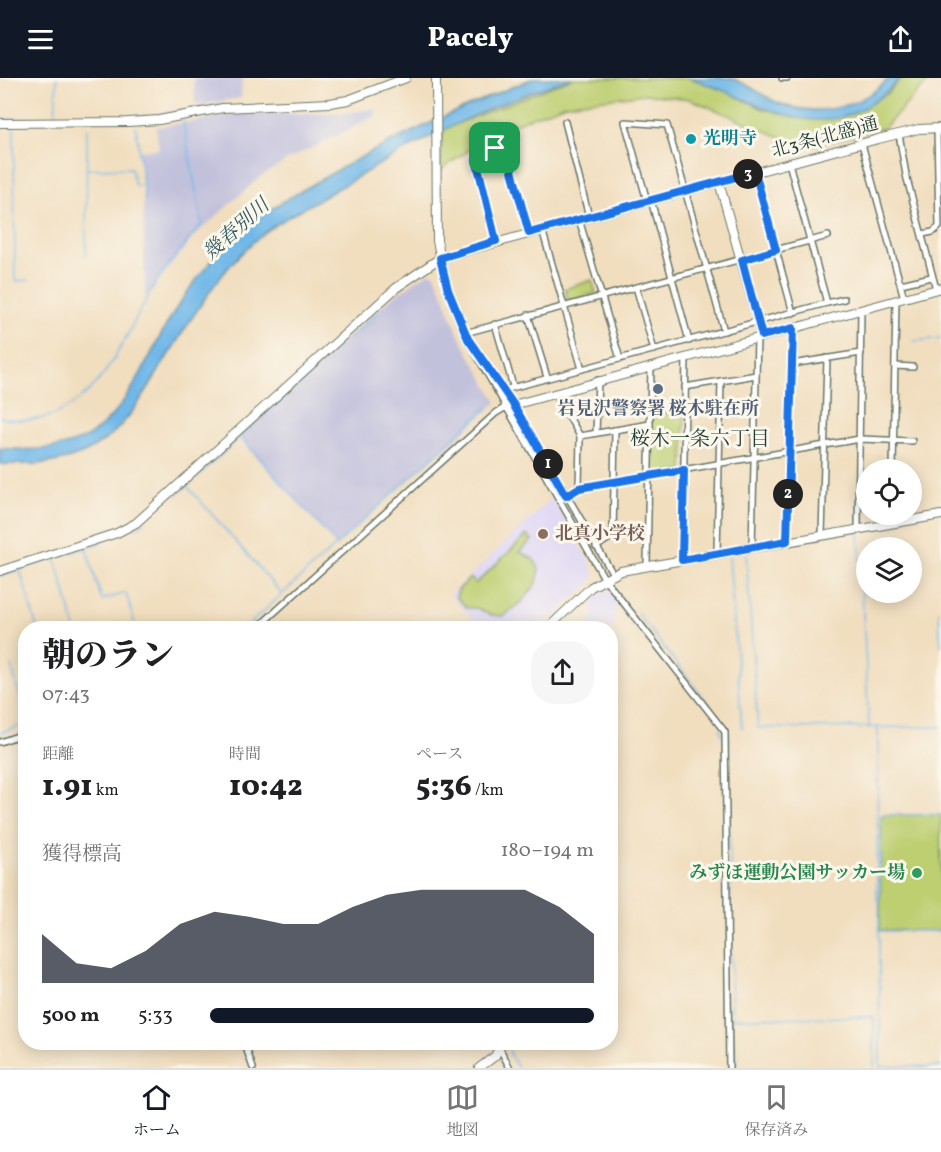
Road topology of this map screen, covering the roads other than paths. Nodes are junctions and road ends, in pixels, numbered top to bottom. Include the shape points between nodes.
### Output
1 (406, 78) edge
2 (436, 78) edge
3 (782, 78) edge
4 (787, 78) edge
5 (565, 122) dead end
6 (0, 123) edge
7 (939, 128) edge
8 (899, 134) junction
9 (862, 144) junction
10 (789, 163) junction
11 (755, 172) junction
12 (719, 182) junction
13 (684, 191) junction
14 (649, 201) junction
15 (589, 217) junction
16 (579, 219) junction
17 (542, 229) junction
18 (529, 233) junction
19 (922, 234) junction
20 (828, 236) dead end
21 (496, 241) junction
22 (810, 241) junction
23 (776, 250) junction
24 (440, 258) junction
25 (742, 260) junction
26 (706, 269) junction
27 (931, 277) junction
28 (672, 278) junction
29 (901, 284) junction
30 (636, 287) junction
31 (938, 288) edge
32 (602, 296) junction
33 (844, 299) dead end
34 (900, 299) junction
35 (827, 303) junction
36 (564, 306) junction
37 (861, 309) junction
38 (794, 313) junction
39 (528, 315) junction
40 (758, 322) junction
41 (495, 324) junction
42 (793, 328) junction
43 (724, 331) junction
44 (467, 336) junction
45 (760, 337) junction
46 (689, 341) junction
47 (654, 350) junction
48 (861, 353) junction
49 (686, 357) junction
50 (827, 358) junction
51 (620, 359) junction
52 (792, 364) junction
53 (651, 366) junction
54 (895, 366) junction
55 (913, 367) dead end
56 (582, 369) junction
57 (756, 375) junction
58 (547, 377) junction
59 (598, 380) junction
60 (721, 381) junction
61 (513, 386) junction
62 (686, 387) junction
63 (504, 390) junction
64 (555, 393) junction
65 (510, 405) junction
66 (650, 424) junction
67 (615, 430) junction
68 (596, 433) junction
69 (580, 436) junction
70 (860, 439) junction
71 (894, 440) junction
72 (912, 441) dead end
73 (825, 445) junction
74 (789, 452) junction
75 (754, 458) junction
76 (893, 459) edge
77 (719, 464) junction
78 (684, 470) junction
79 (649, 477) junction
80 (612, 483) junction
81 (579, 488) junction
82 (566, 496) junction
83 (560, 499) junction
84 (941, 514) edge
85 (922, 516) edge
86 (872, 525) edge
87 (858, 529) junction
88 (822, 535) junction
89 (787, 541) junction
90 (596, 547) junction
91 (752, 547) junction
92 (717, 554) junction
93 (682, 560) junction
94 (647, 566) junction
95 (0, 571) edge
96 (613, 574) junction
97 (604, 578) junction
98 (265, 621) edge
99 (556, 621) edge
100 (18, 736) edge
101 (0, 742) edge
102 (247, 1050) edge
103 (498, 1050) edge
104 (503, 1050) edge
105 (253, 1068) edge
106 (479, 1068) edge
107 (510, 1068) edge
108 (729, 1068) edge

1 - 6 street via 330,103 223,108 149,121
2 - 24 street via 435,221
3 - 4 street
5 - 15 street
7 - 8 street, 北3条(北盛)通
7 - 19 street via 939,227
8 - 9 street, 北3条(北盛)通
8 - 19 street
9 - 10 street, 北3条(北盛)通
9 - 29 street
10 - 11 street, 北3条(北盛)通
10 - 22 street
11 - 12 street, 北3条(北盛)通
11 - 23 street
12 - 13 street, 北3条(北盛)通
12 - 25 street
13 - 14 street, 北3条(北盛)通
13 - 14 street via 667,125 625,122
13 - 26 street
14 - 15 street, 北3条(北盛)通
14 - 28 street
15 - 16 street, 北3条(北盛)通
16 - 17 street, 北3条(北盛)通
16 - 32 street
17 - 18 street, 北3条(北盛)通
17 - 36 street
18 - 21 street, 北3条(北盛)通
18 - 21 street via 505,145 476,159
19 - 27 street
20 - 22 street
21 - 24 street, 北3条(北盛)通
22 - 23 street
22 - 35 street
23 - 25 street
23 - 38 street
24 - 44 street
24 - 95 street, 北3条(北盛)通 via 396,288 136,523 117,533
25 - 26 street
25 - 40 street
26 - 28 street
26 - 43 street
27 - 29 street
27 - 31 street
28 - 30 street
28 - 46 street
29 - 34 street
30 - 32 street
30 - 47 street
31 - 34 street
32 - 36 street
32 - 51 street
33 - 35 street
34 - 37 street
34 - 54 street
35 - 38 street
36 - 39 street
36 - 56 street
37 - 42 street
37 - 48 street
38 - 40 street
39 - 41 street
39 - 58 street
40 - 43 street
40 - 45 street
41 - 44 street
41 - 61 street
42 - 45 street
42 - 52 street
43 - 46 street
44 - 63 street
44 - 65 street
45 - 49 street
45 - 57 street
46 - 47 street
47 - 51 street
48 - 50 street
48 - 70 street
49 - 53 street
49 - 62 street
50 - 52 street
50 - 73 street
51 - 56 street
52 - 74 street
53 - 59 street
53 - 66 street
54 - 55 street
54 - 71 street
56 - 58 street
57 - 60 street
57 - 75 street
58 - 61 street
59 - 64 street
59 - 68 street
60 - 62 street
60 - 77 street
61 - 63 street
62 - 78 street
63 - 65 street
64 - 65 street
64 - 69 street
65 - 82 street
65 - 83 street
65 - 98 street via 496,412
66 - 67 street
66 - 79 street
67 - 68 street
67 - 80 street
68 - 69 street
69 - 81 street
70 - 71 street
70 - 73 street
70 - 87 street
71 - 72 street
71 - 76 street
73 - 74 street
73 - 88 street
74 - 75 street
74 - 89 street
75 - 77 street
75 - 91 street
77 - 78 street
77 - 92 street
78 - 79 street
78 - 93 street
79 - 80 street
79 - 94 street
80 - 81 street
80 - 90 street via 613,536
81 - 82 street
82 - 83 street
82 - 90 street
83 - 97 street
84 - 85 street
86 - 87 street
87 - 88 street
88 - 89 street
89 - 91 street
90 - 96 street
91 - 92 street
92 - 93 street
93 - 94 street
94 - 96 street
96 - 97 street
97 - 99 street
97 - 108 street via 725,732
100 - 101 street
102 - 105 street
103 - 106 street
104 - 107 street

